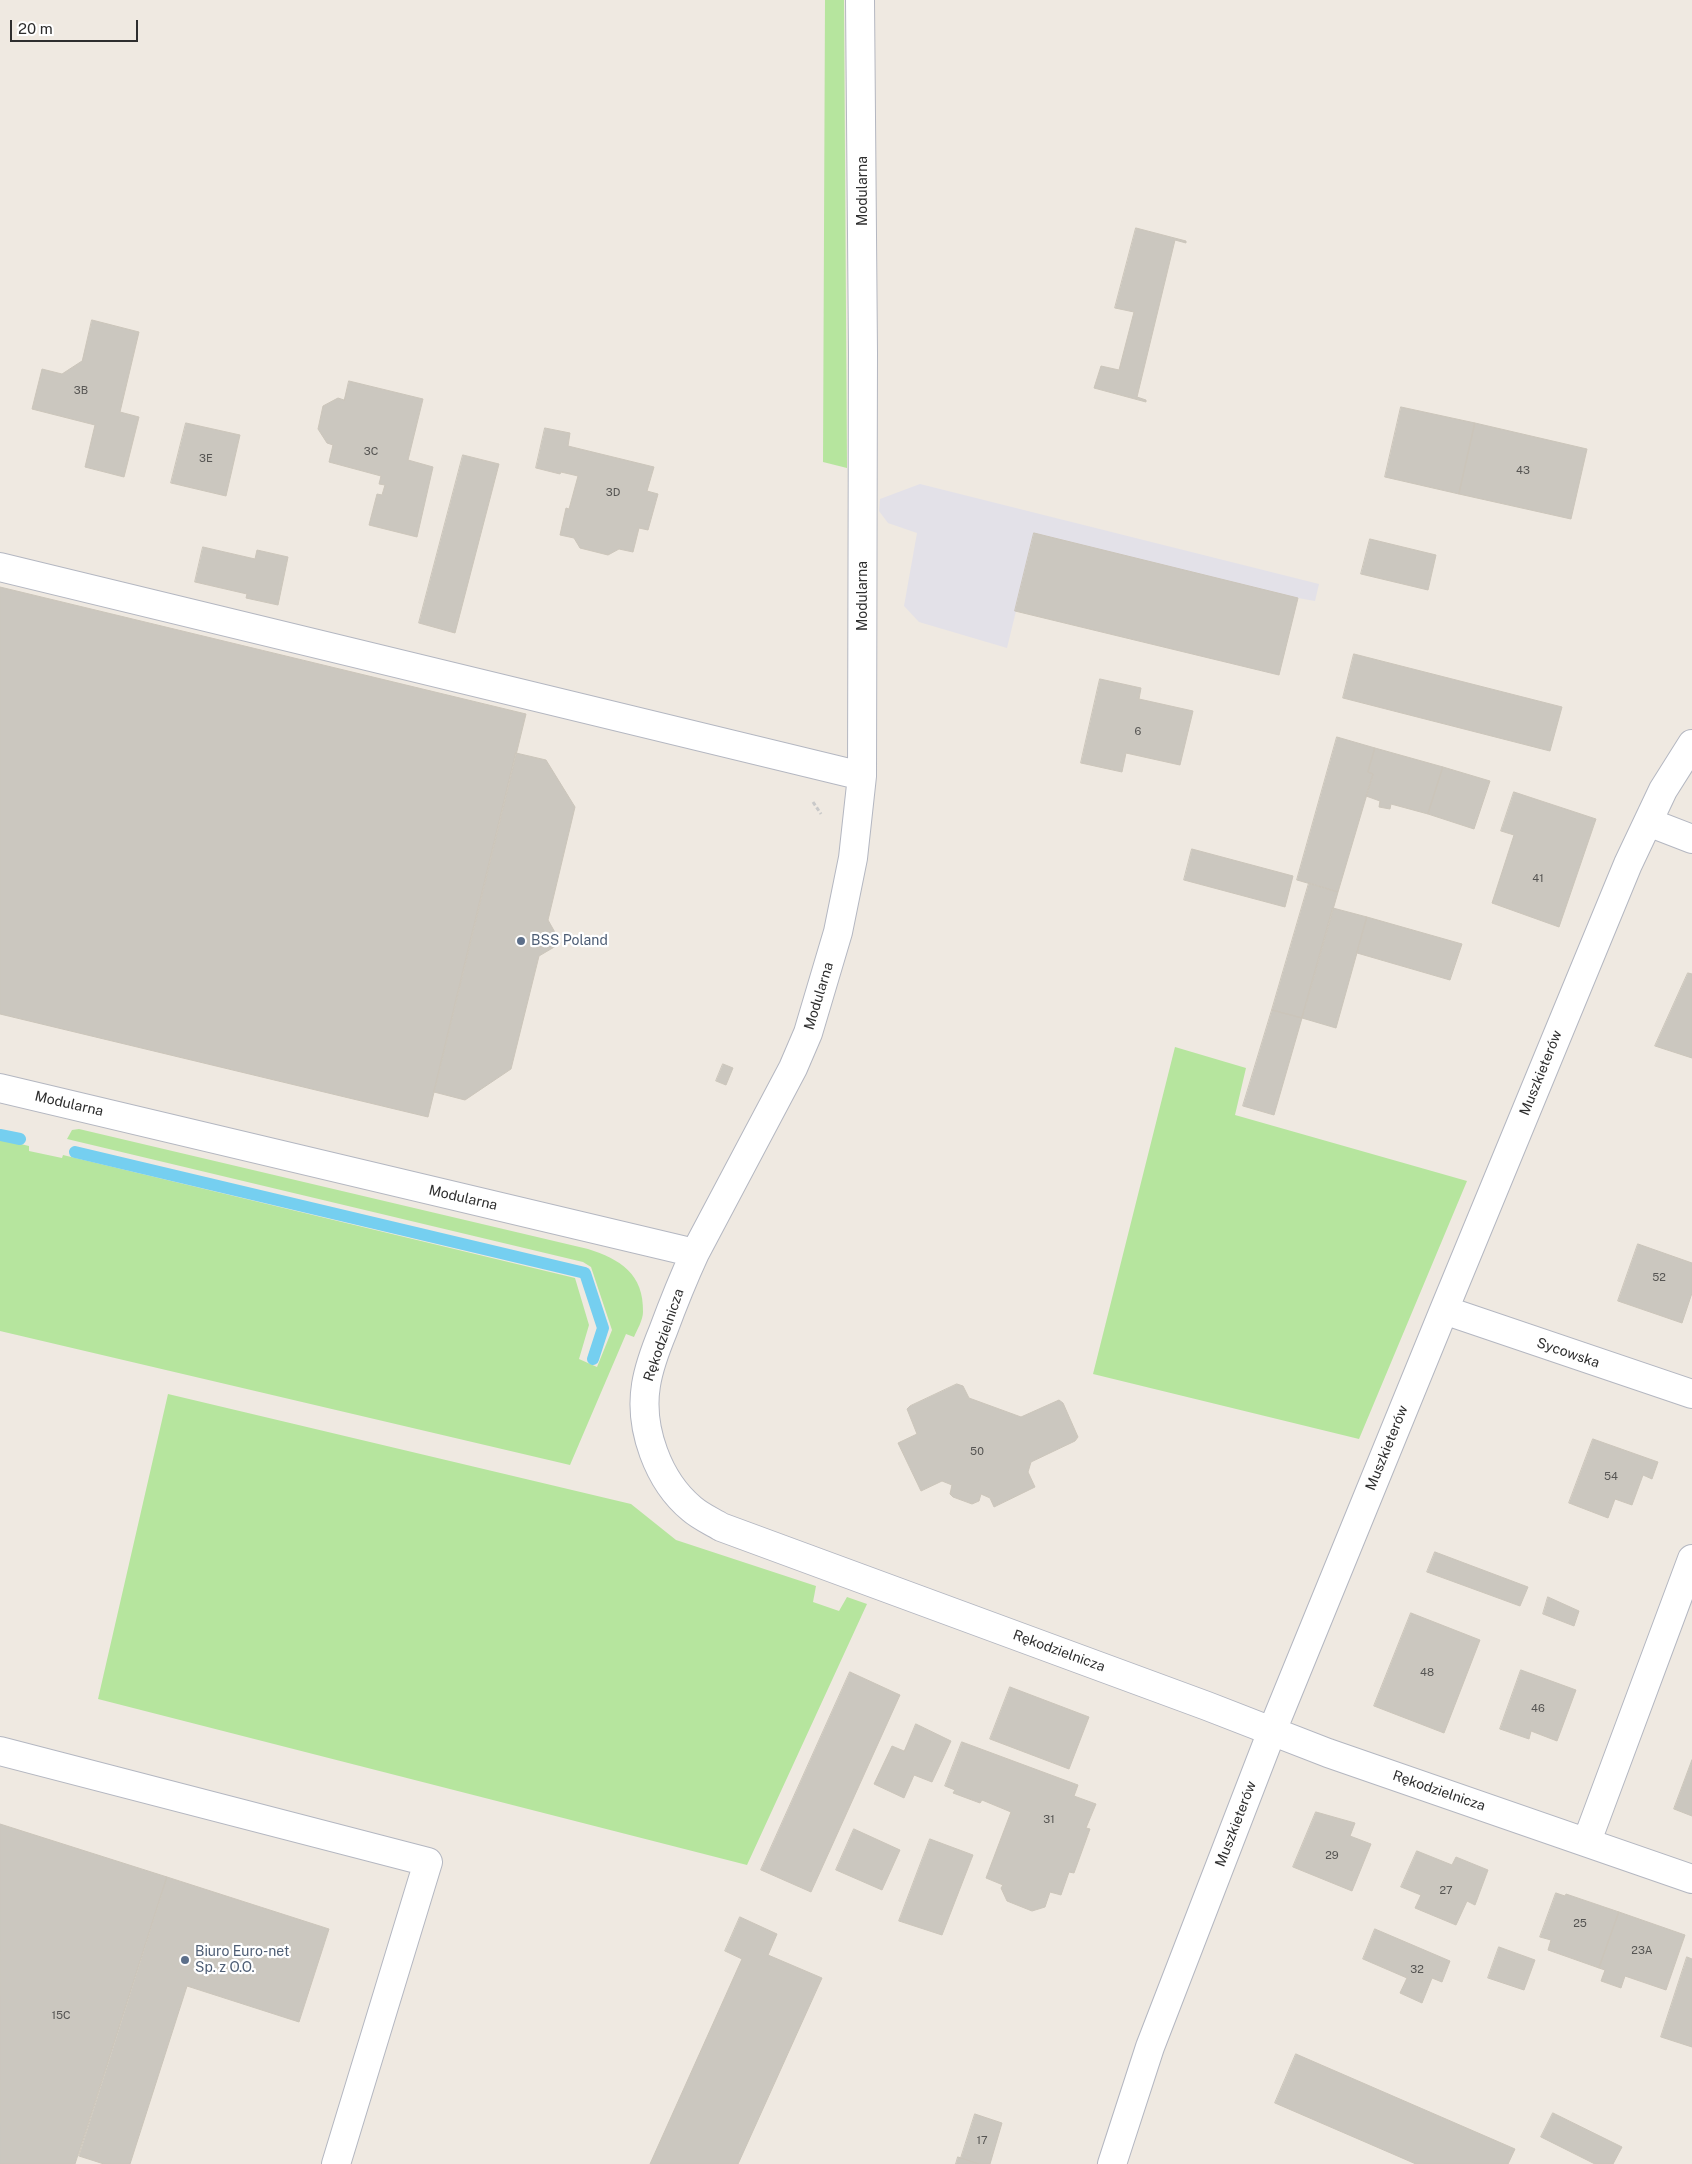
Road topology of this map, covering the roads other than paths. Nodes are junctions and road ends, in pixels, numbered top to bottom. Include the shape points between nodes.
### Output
1 (860, 0) edge
2 (0, 567) edge
3 (1692, 744) edge
4 (862, 776) junction
5 (1648, 822) junction
6 (1692, 839) edge
7 (0, 1088) edge
8 (695, 1253) junction
9 (1444, 1310) junction
10 (1692, 1394) edge
11 (1692, 1559) edge
12 (1272, 1731) junction
13 (0, 1751) edge
14 (1587, 1841) junction
15 (1692, 1879) edge
16 (336, 2164) edge
17 (1112, 2164) edge

1 - 4 street, Modularna via 864,352
2 - 4 street
3 - 5 street, Muszkieterów via 1663,790
4 - 8 street, Modularna via 852,858 838,932 808,1033 793,1068
5 - 6 street
5 - 9 street, Muszkieterów
7 - 8 street, Modularna
8 - 12 street, Rękodzielnicza via 650,1364 644,1404 659,1467 692,1509 721,1527
9 - 10 street, Sycowska
9 - 12 street, Muszkieterów
11 - 14 street
12 - 14 street, Rękodzielnicza
12 - 17 street, Muszkieterów via 1150,2046
13 - 16 street via 428,1862
14 - 15 street, Rękodzielnicza

